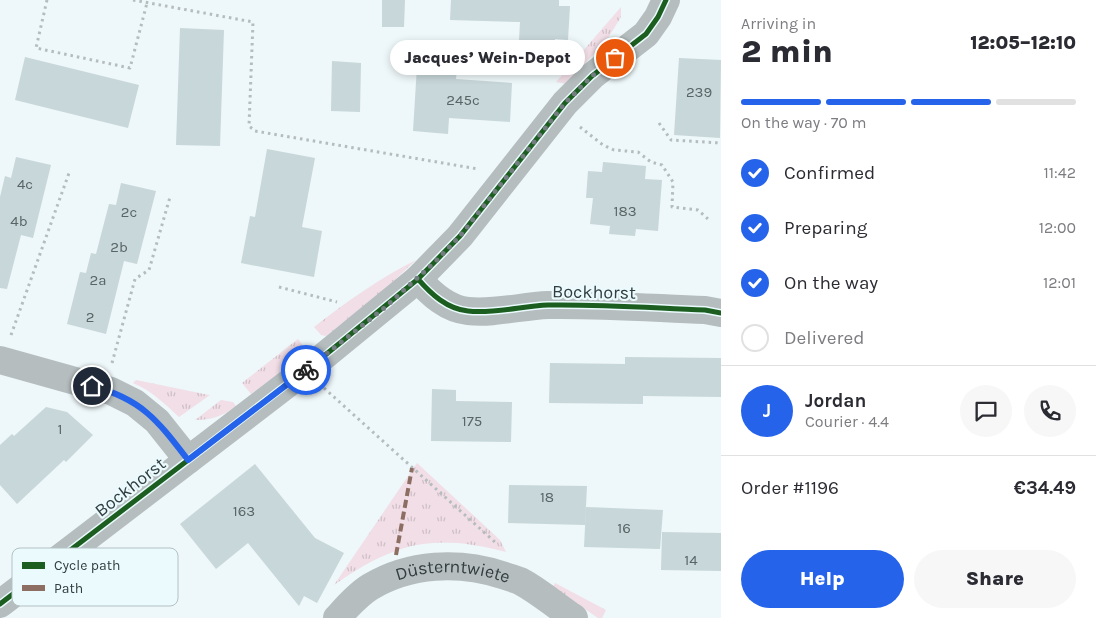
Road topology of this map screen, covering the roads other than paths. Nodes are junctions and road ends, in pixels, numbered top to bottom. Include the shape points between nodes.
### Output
1 (666, 0) edge
2 (418, 279) junction
3 (721, 313) edge
4 (4, 352) edge
5 (188, 460) junction
6 (73, 548) edge
7 (12, 595) edge
8 (0, 604) edge
9 (337, 618) edge
10 (574, 618) edge

1 - 2 street, Bockhorst via 646,34 592,76 565,103 460,236
2 - 3 street, Bockhorst via 450,306 467,311 573,304
2 - 5 street, Bockhorst
4 - 5 street via 135,403 157,421
5 - 6 street, Bockhorst
7 - 8 street, Bockhorst
9 - 10 street, Düsterntwiete via 370,587 412,569 440,566 466,567 520,581

